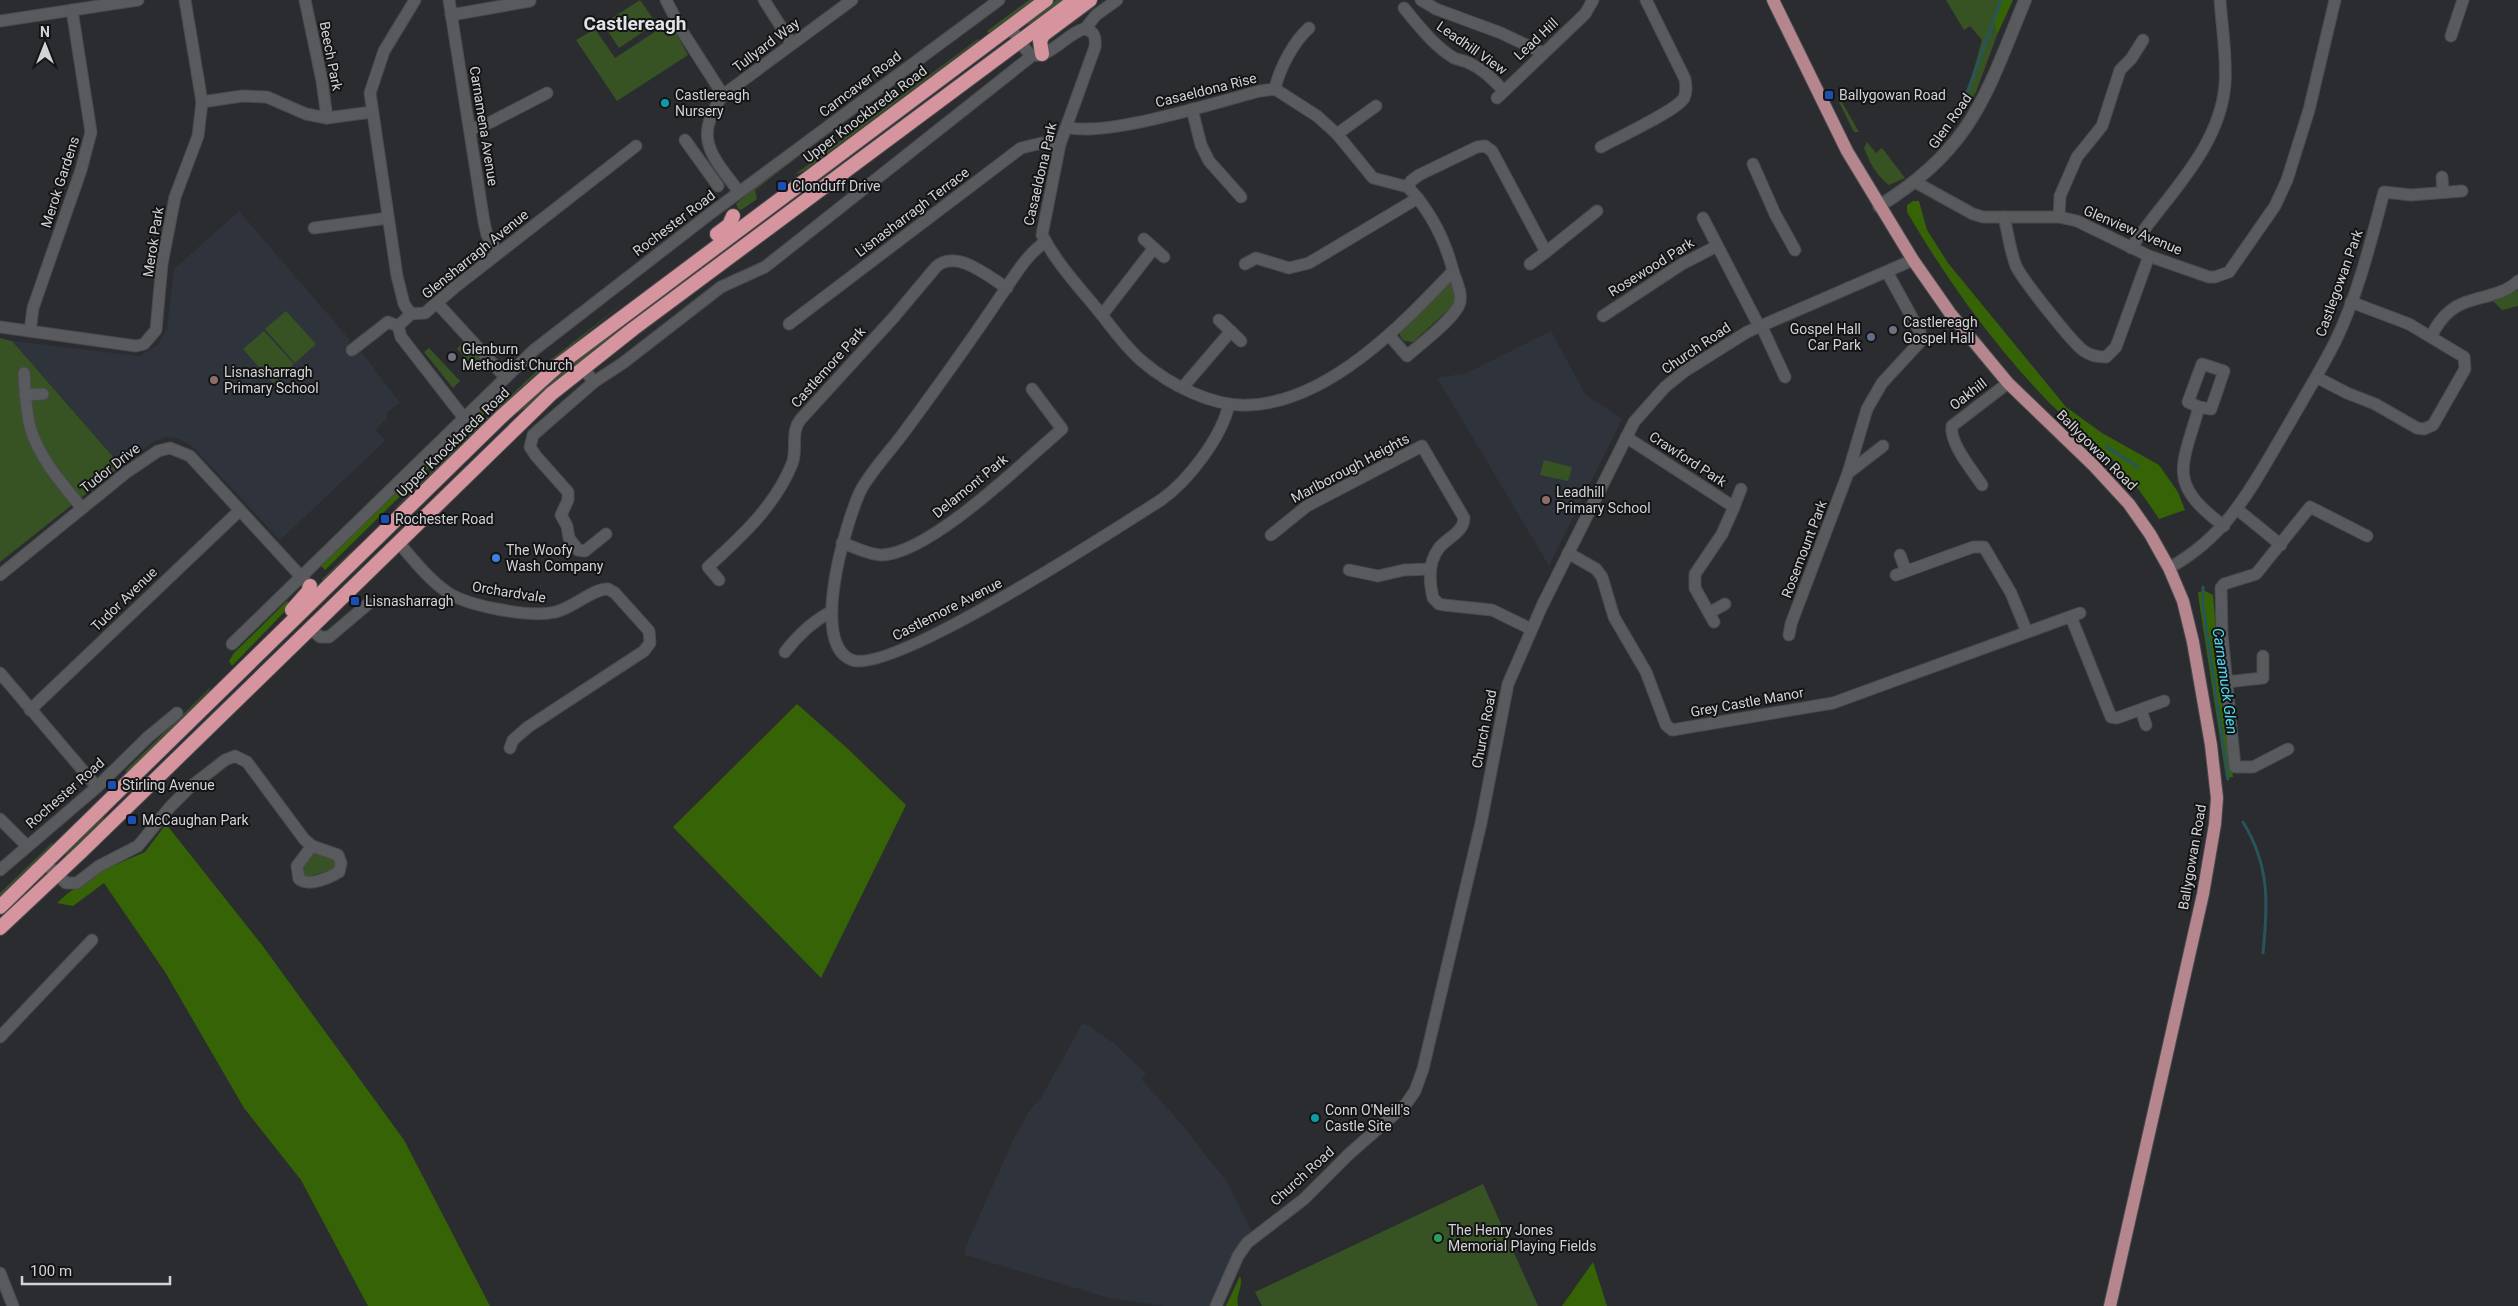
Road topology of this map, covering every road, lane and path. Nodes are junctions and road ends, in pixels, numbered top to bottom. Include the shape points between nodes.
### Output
1 (138, 0) edge
2 (185, 0) edge
3 (305, 0) edge
4 (415, 0) edge
5 (449, 0) edge
6 (666, 0) edge
7 (764, 0) edge
8 (852, 0) edge
9 (999, 0) edge
10 (1046, 0) edge
11 (1075, 0) edge
12 (1090, 0) edge
13 (1117, 0) edge
14 (1421, 0) edge
15 (1593, 0) edge
16 (1646, 0) edge
17 (1773, 0) edge
18 (2025, 0) edge
19 (2220, 0) edge
20 (2335, 0) edge
21 (2463, 0) edge
22 (530, 1) edge
23 (1404, 8) dead end
24 (72, 10) junction
25 (451, 15) junction
26 (0, 21) edge
27 (1010, 27) junction
28 (1309, 28) dead end
29 (1085, 29) junction
30 (2451, 36) dead end
31 (2143, 40) dead end
32 (1020, 41) junction
33 (792, 44) junction
34 (1543, 53) junction
35 (1038, 54) junction
36 (1275, 89) junction
37 (547, 93) dead end
38 (1500, 94) joint
39 (723, 95) junction
40 (202, 102) junction
41 (1376, 106) dead end
42 (1192, 108) junction
43 (372, 112) junction
44 (326, 118) junction
45 (1066, 127) junction
46 (471, 129) junction
47 (1337, 134) junction
48 (685, 140) dead end
49 (1060, 144) junction
50 (636, 146) dead end
51 (1600, 147) dead end
52 (718, 163) junction
53 (1753, 164) dead end
54 (707, 170) junction
55 (2442, 177) dead end
56 (1915, 182) junction
57 (718, 186) dead end
58 (1408, 188) junction
59 (2462, 191) dead end
60 (739, 192) junction
61 (2443, 192) junction
62 (1241, 198) dead end
63 (1418, 198) junction
64 (724, 204) junction
65 (1879, 206) junction
66 (1597, 211) dead end
67 (2004, 217) junction
68 (2059, 217) junction
69 (388, 218) junction
70 (1703, 218) dead end
71 (737, 221) junction
72 (314, 228) dead end
73 (1144, 239) dead end
74 (751, 241) junction
75 (1046, 242) junction
76 (1717, 246) junction
77 (1154, 248) junction
78 (2131, 248) junction
79 (1795, 250) dead end
80 (1546, 252) junction
81 (498, 253) junction
82 (2149, 256) junction
83 (1164, 257) dead end
84 (1913, 260) junction
85 (1245, 264) dead end
86 (1530, 264) dead end
87 (1453, 271) junction
88 (1887, 272) junction
89 (2518, 281) edge
90 (1006, 288) junction
91 (2351, 302) junction
92 (437, 303) junction
93 (411, 314) junction
94 (1102, 315) junction
95 (1603, 316) dead end
96 (1219, 320) dead end
97 (789, 324) dead end
98 (398, 326) junction
99 (1760, 326) junction
100 (0, 327) edge
101 (30, 331) junction
102 (1231, 331) junction
103 (1389, 335) junction
104 (2431, 336) junction
105 (1242, 341) dead end
106 (352, 350) dead end
107 (583, 368) junction
108 (24, 373) dead end
109 (505, 377) junction
110 (1785, 377) dead end
111 (2316, 377) junction
112 (594, 382) junction
113 (2008, 383) junction
114 (1183, 387) junction
115 (1032, 389) dead end
116 (43, 394) dead end
117 (25, 395) junction
118 (1230, 404) junction
119 (2199, 407) dead end
120 (464, 418) junction
121 (1626, 437) junction
122 (1883, 446) dead end
123 (1848, 473) junction
124 (1982, 485) dead end
125 (1742, 489) dead end
126 (1734, 506) junction
127 (82, 508) junction
128 (2238, 510) junction
129 (239, 511) junction
130 (561, 515) junction
131 (549, 517) dead end
132 (2224, 526) junction
133 (606, 534) dead end
134 (1270, 535) dead end
135 (2367, 536) dead end
136 (398, 542) junction
137 (842, 543) junction
138 (2281, 545) junction
139 (1568, 553) junction
140 (1900, 555) dead end
141 (2169, 568) junction
142 (1430, 569) junction
143 (1349, 570) dead end
144 (0, 575) edge
145 (719, 580) dead end
146 (311, 586) junction
147 (368, 604) dead end
148 (1724, 604) dead end
149 (832, 611) junction
150 (310, 628) junction
151 (1531, 629) junction
152 (2026, 632) junction
153 (1789, 636) dead end
154 (232, 644) dead end
155 (785, 652) dead end
156 (2263, 656) dead end
157 (0, 673) edge
158 (2226, 682) junction
159 (2164, 701) dead end
160 (30, 710) junction
161 (2141, 710) junction
162 (177, 713) dead end
163 (2146, 724) dead end
164 (510, 748) dead end
165 (2288, 749) dead end
166 (97, 787) junction
167 (0, 819) edge
168 (27, 846) junction
169 (312, 846) dead end
170 (45, 864) junction
171 (0, 870) edge
172 (57, 875) junction
173 (0, 907) edge
174 (0, 928) edge
175 (92, 940) dead end
176 (0, 1037) edge
177 (0, 1273) edge
178 (13, 1306) edge
179 (1216, 1306) edge
180 (2110, 1306) edge

1 - 24 street
2 - 40 street, Merok Park
3 - 44 street, Beech Park via 322,81
4 - 43 street via 384,51 370,93
5 - 25 street, Carnamena Avenue
6 - 39 street via 682,32
7 - 33 street
8 - 33 street, Tullyard Way
9 - 60 street, Carncaver Road
10 - 27 highway, Upper Knockbreda Road
11 - 32 highway
12 - 35 highway via 1043,35
13 - 29 street via 1096,15
14 - 34 street
15 - 34 street, Lead Hill via 1585,14
16 - 51 street via 1685,79 1686,90 1683,99 1671,108
17 - 65 main road, Ballygowan Road via 1847,151
18 - 56 street, Glen Road via 1973,120 1941,160
19 - 78 street via 2224,86 2216,120 2202,151
20 - 82 street, Glenview Avenue via 2287,180 2275,206 2234,266 2222,276 2209,276
21 - 30 street
22 - 25 street
23 - 38 street, Leadhill View via 1443,50 1487,74
24 - 26 street
24 - 101 street, Merok Gardens via 92,132 33,308
25 - 46 street, Carnamena Avenue
27 - 32 street
27 - 71 highway, Upper Knockbreda Road
28 - 36 street via 1301,35
29 - 35 street via 1074,32
29 - 45 street, Casaeldona Park via 1095,36 1095,47
31 - 68 street via 2120,70 2102,126 2077,157 2060,196
32 - 35 street
32 - 74 highway
33 - 39 street, Tullyard Way
34 - 38 street, Lead Hill
35 - 112 street via 765,267 721,287
36 - 42 street, Casaeldona Rise
36 - 47 street, Casaeldona Rise via 1318,116
37 - 46 street
39 - 52 street via 708,119 707,128 708,144
40 - 44 street via 242,96 267,97 306,114
40 - 101 street, Merok Park via 198,136 176,197 162,264 159,314 151,338 136,346
41 - 47 street
42 - 45 street, Casaeldona Rise via 1130,124 1079,129
42 - 62 street via 1200,145 1209,161
43 - 44 street
43 - 69 street
45 - 49 street, Casaeldona Park
46 - 81 street, Carnamena Avenue via 484,222 487,235
47 - 58 street, Casaeldona Rise via 1373,178
48 - 54 street
49 - 75 street, Casaeldona Park via 1043,225 1042,235
49 - 97 street, Lisnasharragh Terrace via 1042,143 1021,148
50 - 81 street, Glensharragh Avenue
52 - 54 street
52 - 60 street
53 - 79 street
54 - 57 street
55 - 61 street
56 - 65 street, Glen Road
56 - 67 street, Glenview Avenue via 1972,214
58 - 63 street
58 - 80 street via 1419,175 1485,146 1492,151
59 - 61 street, Castlegowan Park
60 - 64 street, Rochester Road
61 - 91 street, Castlegowan Park via 2411,195 2384,192
63 - 85 street via 1309,263 1289,268 1256,258
63 - 87 street via 1442,236
64 - 71 street
64 - 109 street, Rochester Road via 544,342
65 - 84 main road, Ballygowan Road
66 - 80 street
67 - 68 street, Glenview Avenue
67 - 82 street via 2016,266 2023,278 2072,339 2090,355 2106,357 2116,347
68 - 78 street, Glenview Avenue via 2077,221
69 - 72 street
69 - 93 street via 397,276 404,304
70 - 76 street, Rosewood Park
71 - 74 street
71 - 146 highway, Upper Knockbreda Road via 530,390
73 - 77 street
74 - 107 highway
75 - 90 street, Castlemore Avenue
75 - 94 street, Casaeldona Park
76 - 95 street, Rosewood Park via 1682,264
76 - 99 street, Rosewood Park
77 - 83 street
77 - 94 street
78 - 82 street, Glenview Avenue
80 - 86 street
81 - 92 street, Glensharragh Avenue
84 - 88 street, Church Road
84 - 113 main road, Ballygowan Road via 1950,313
87 - 103 street, Casaeldona Park
87 - 103 street via 1460,304 1449,318 1407,356
88 - 99 street, Church Road
88 - 123 street, Rosemount Park via 1920,332 1920,338 1873,395
89 - 104 street via 2500,292 2457,306 2442,319
90 - 137 street, Castlemore Avenue via 860,491
90 - 145 street, Castlemore Park via 956,260 945,261 936,267 800,420 794,431 794,459 781,486 747,531 708,567
91 - 104 street via 2410,324
91 - 111 street, Castlegowan Park via 2337,338
92 - 93 street, Glensharragh Avenue via 425,313
92 - 109 street
93 - 98 street, Glensharragh Avenue
94 - 114 street, Casaeldona Park via 1143,362
96 - 102 street
98 - 106 street via 388,322
98 - 120 street via 401,337
99 - 110 street, Rosewood Park
99 - 121 street, Church Road via 1685,371 1665,387 1634,422
100 - 101 street, Merok Park
102 - 105 street
102 - 114 street
103 - 118 street, Casaeldona Park via 1308,390 1250,405
104 - 111 street via 2464,357 2465,369 2432,425 2424,429
107 - 112 street
107 - 136 highway via 526,417
108 - 117 street
109 - 120 street, Rochester Road
111 - 128 street, Castlegowan Park
112 - 130 street via 533,435 530,443 536,456 568,492
113 - 124 street, Oakhill via 1952,426 1956,444
113 - 141 main road, Ballygowan Road via 2129,504
114 - 118 street, Casaeldona Park
115 - 137 street, Delamont Park via 1062,429 944,528 921,543 896,553 881,555
116 - 117 street
117 - 127 street via 30,428 37,444 57,478
118 - 149 street, Castlemore Avenue via 1216,435 1179,488 994,603 944,630 870,661 854,661 838,648
119 - 132 street via 2182,472 2194,501
120 - 146 street, Rochester Road
121 - 126 street, Crawford Park
121 - 139 street, Church Road
122 - 123 street
123 - 153 street, Rosemount Park
125 - 126 street, Crawford Park
126 - 148 street, Crawford Park via 1722,534 1695,574 1695,588 1712,617
127 - 129 street, Tudor Drive via 146,458 170,448 190,456
127 - 144 street, Tudor Drive
128 - 132 street, Castlegowan Park
128 - 138 street
129 - 146 street, Tudor Drive
129 - 160 street, Tudor Avenue
130 - 131 street
130 - 133 street via 569,538 578,550 585,551
132 - 141 street, Castlegowan Park via 2200,548
134 - 142 street, Marlborough Heights via 1307,506 1419,442 1464,518 1462,527 1439,548
135 - 138 street via 2310,507
136 - 150 highway
136 - 164 street, Orchardvale via 441,588 468,601 548,614 576,605 604,588 615,594 649,631 650,643 644,650 520,733
137 - 149 street, Castlemore Avenue
138 - 158 street via 2256,574 2224,584 2221,588
139 - 151 street, Church Road
139 - 152 street, Grey Castle Manor via 1596,569 1602,577 1614,617 1646,672 1666,725 1672,730 1833,702
140 - 152 street via 1901,573 1973,546 1984,547 2011,593
141 - 180 main road, Ballygowan Road via 2183,601 2193,642 2218,798 2205,884
142 - 143 street via 1378,576
142 - 151 street via 1433,598 1439,604 1492,610
146 - 154 street, Rochester Road
146 - 170 highway, Upper Knockbreda Road via 266,648
147 - 150 street via 329,637 320,637
149 - 155 street via 795,638
150 - 172 highway
151 - 179 street, Church Road via 1506,695 1479,831 1423,1069 1415,1090 1402,1108 1348,1154 1309,1194 1247,1243
152 - 161 street, Grey Castle Manor via 2075,615 2111,717
156 - 158 street via 2263,678
157 - 160 street
158 - 165 street via 2235,767 2253,767
159 - 161 street
160 - 166 street
161 - 163 street
162 - 166 street, Rochester Road
166 - 168 street, Rochester Road
167 - 168 street
168 - 171 street, Rochester Road
169 - 172 street via 247,762 235,756 188,788 138,846 77,883 68,884
170 - 172 street
170 - 173 highway, Upper Knockbreda Road
172 - 174 highway
175 - 176 street
177 - 178 street

